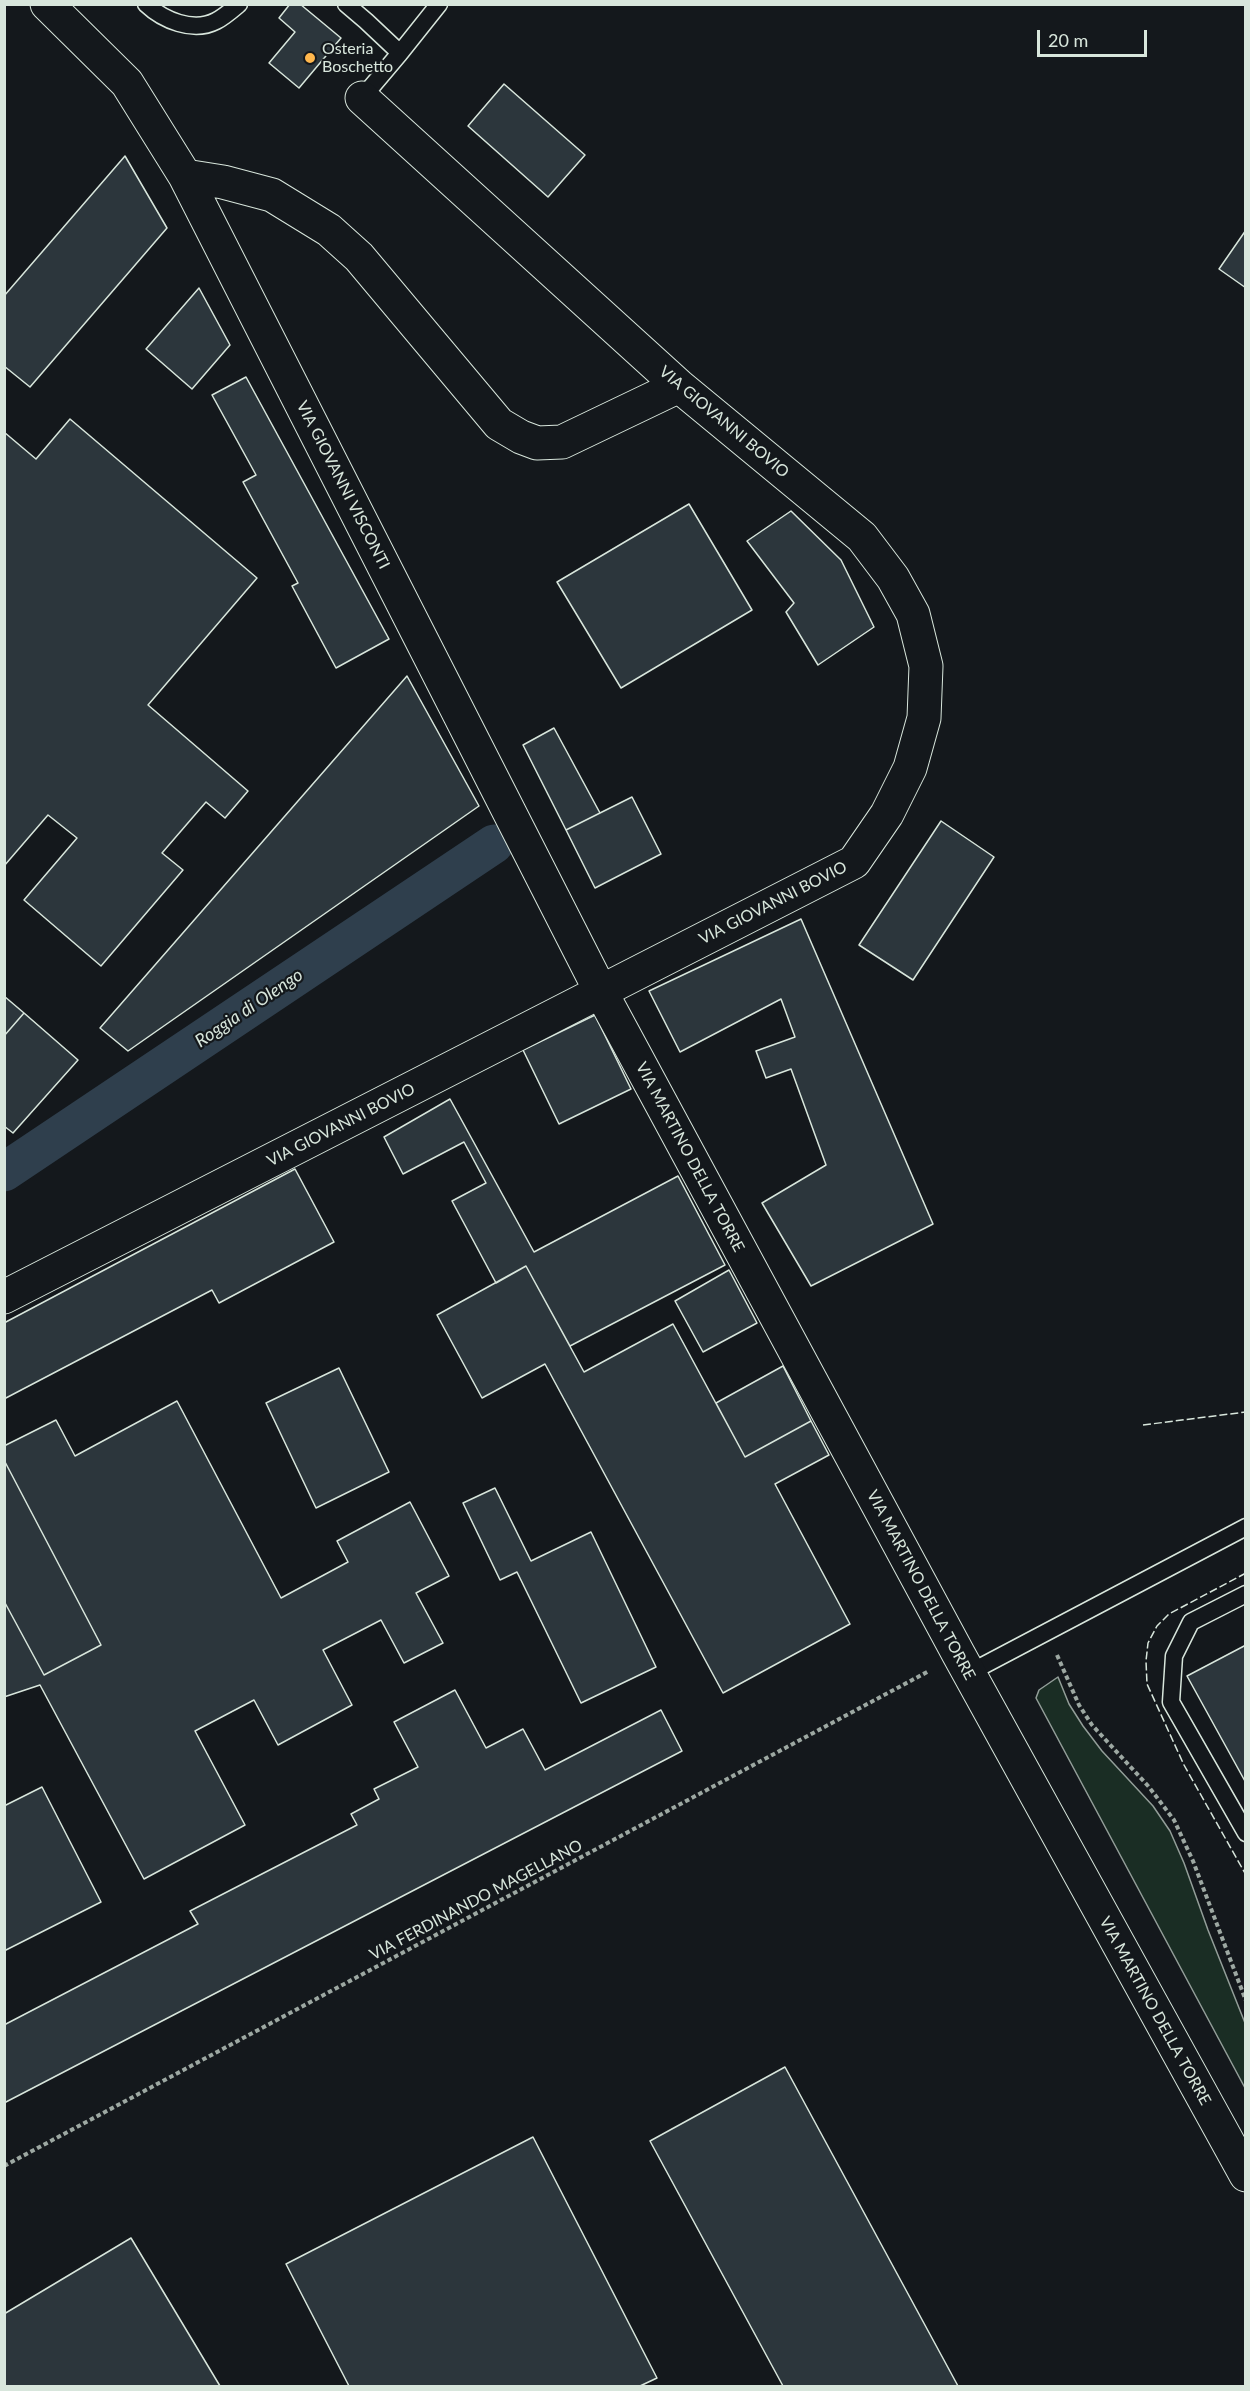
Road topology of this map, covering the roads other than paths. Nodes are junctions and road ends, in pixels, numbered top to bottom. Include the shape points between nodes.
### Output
1 (47, 4) edge
2 (146, 4) edge
3 (239, 4) edge
4 (346, 4) edge
5 (439, 4) edge
6 (400, 53) junction
7 (362, 98) joint
8 (185, 176) junction
9 (679, 386) junction
10 (601, 992) junction
11 (4, 1297) edge
12 (1245, 1527) edge
13 (1245, 1594) edge
14 (964, 1664) junction
15 (1245, 1833) edge
16 (1245, 2175) edge

1 - 8 street, VIA GIOVANNI VISCONTI via 127,83
2 - 3 lane via 158,15 189,26 214,22
4 - 6 lane
5 - 6 lane
6 - 7 lane
7 - 9 street, VIA GIOVANNI BOVIO
8 - 9 street via 272,195 329,231 359,257 499,424 521,437 537,443 562,442
8 - 10 street, VIA GIOVANNI VISCONTI
9 - 10 street, VIA GIOVANNI BOVIO via 862,537 893,578 913,614 926,666 924,718 910,768 887,814 854,862
10 - 11 street, VIA GIOVANNI BOVIO
10 - 14 street, VIA MARTINO DELLA TORRE
12 - 14 lane via 1046,1632
13 - 15 lane via 1191,1622 1174,1656 1171,1702
14 - 16 street, VIA MARTINO DELLA TORRE

